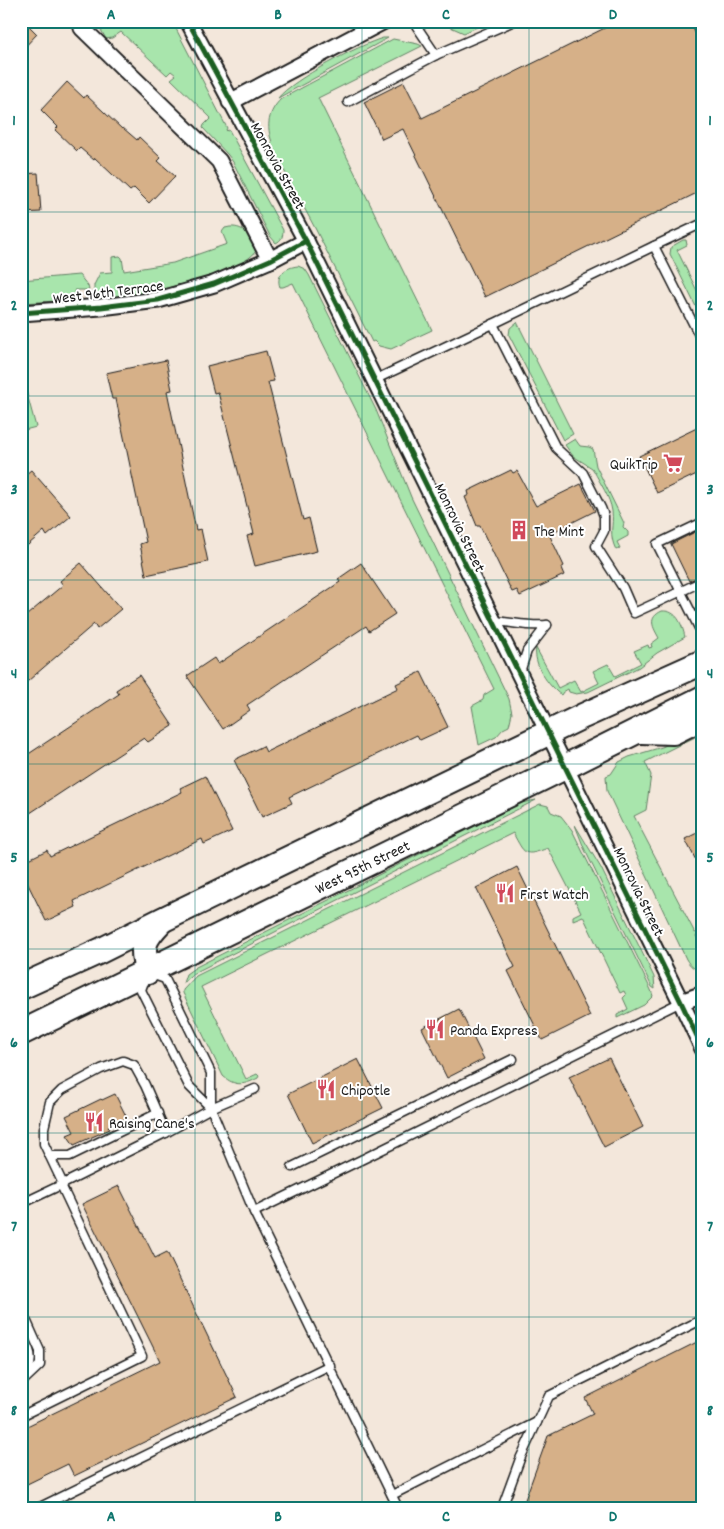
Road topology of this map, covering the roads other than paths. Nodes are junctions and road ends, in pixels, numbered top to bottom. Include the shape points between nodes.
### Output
1 (86, 21) edge
2 (188, 21) edge
3 (384, 21) edge
4 (412, 21) edge
5 (514, 21) edge
6 (436, 55) junction
7 (230, 102) junction
8 (348, 102) dead end
9 (703, 223) edge
10 (306, 241) junction
11 (654, 246) junction
12 (270, 260) junction
13 (21, 313) edge
14 (493, 324) junction
15 (703, 343) edge
16 (374, 380) junction
17 (703, 522) edge
18 (703, 581) edge
19 (681, 592) junction
20 (493, 621) junction
21 (703, 636) edge
22 (703, 662) edge
23 (519, 674) junction
24 (703, 698) edge
25 (703, 717) edge
26 (636, 731) junction
27 (548, 733) junction
28 (565, 767) junction
29 (162, 920) junction
30 (100, 952) junction
31 (147, 972) junction
32 (21, 987) edge
33 (703, 994) edge
34 (681, 1002) junction
35 (21, 1033) edge
36 (703, 1049) edge
37 (512, 1058) dead end
38 (255, 1089) dead end
39 (212, 1108) junction
40 (158, 1114) junction
41 (166, 1133) junction
42 (50, 1156) junction
43 (292, 1167) dead end
44 (62, 1184) junction
45 (21, 1204) edge
46 (254, 1212) junction
47 (21, 1317) edge
48 (703, 1319) edge
49 (21, 1335) edge
50 (330, 1365) junction
51 (22, 1382) edge
52 (21, 1416) edge
53 (537, 1422) junction
54 (392, 1495) junction
55 (38, 1508) edge
56 (398, 1508) edge
57 (502, 1508) edge

1 - 12 street via 82,28 219,161
2 - 7 street, Monrovia Street
3 - 7 street
4 - 6 lane
5 - 6 lane
6 - 8 lane
7 - 10 street, Monrovia Street
9 - 11 lane
10 - 12 street, West 96th Terrace
10 - 16 street, Monrovia Street
11 - 14 lane
11 - 15 lane
12 - 13 street, West 96th Terrace via 214,284 158,300
14 - 16 lane
14 - 19 lane via 556,448 586,477 604,516 604,531 596,546 623,588 633,612
16 - 20 street, Monrovia Street
17 - 19 lane via 657,544
18 - 19 lane
19 - 21 lane
20 - 23 street, Monrovia Street
20 - 23 lane via 516,622 532,627 547,625 527,651
22 - 27 main road
23 - 27 street, Monrovia Street
24 - 26 main road, West 95th Street
25 - 26 main road via 673,732
26 - 28 main road, West 95th Street
27 - 28 street, Monrovia Street
27 - 29 main road
28 - 31 main road, West 95th Street
28 - 34 street, Monrovia Street
29 - 30 main road
29 - 31 main road via 147,936 143,951
30 - 31 main road via 118,951
30 - 32 main road
31 - 35 main road, West 95th Street
31 - 39 lane via 141,990 189,1086
31 - 39 lane via 165,979 211,1073
33 - 34 street
34 - 36 street, Monrovia Street
34 - 46 lane
37 - 43 lane
38 - 39 lane
39 - 41 lane
39 - 46 lane
40 - 41 lane
40 - 42 lane via 70,1156
40 - 42 lane via 134,1065 123,1061 62,1090 50,1102 44,1128 44,1144
41 - 44 lane
42 - 44 lane
44 - 45 lane
44 - 52 lane via 142,1356
46 - 50 lane
47 - 51 lane via 27,1322 40,1350 40,1365
48 - 53 lane via 549,1396
49 - 51 lane via 29,1347 32,1364
50 - 54 lane
50 - 55 lane
53 - 54 lane
53 - 57 lane
54 - 56 lane

